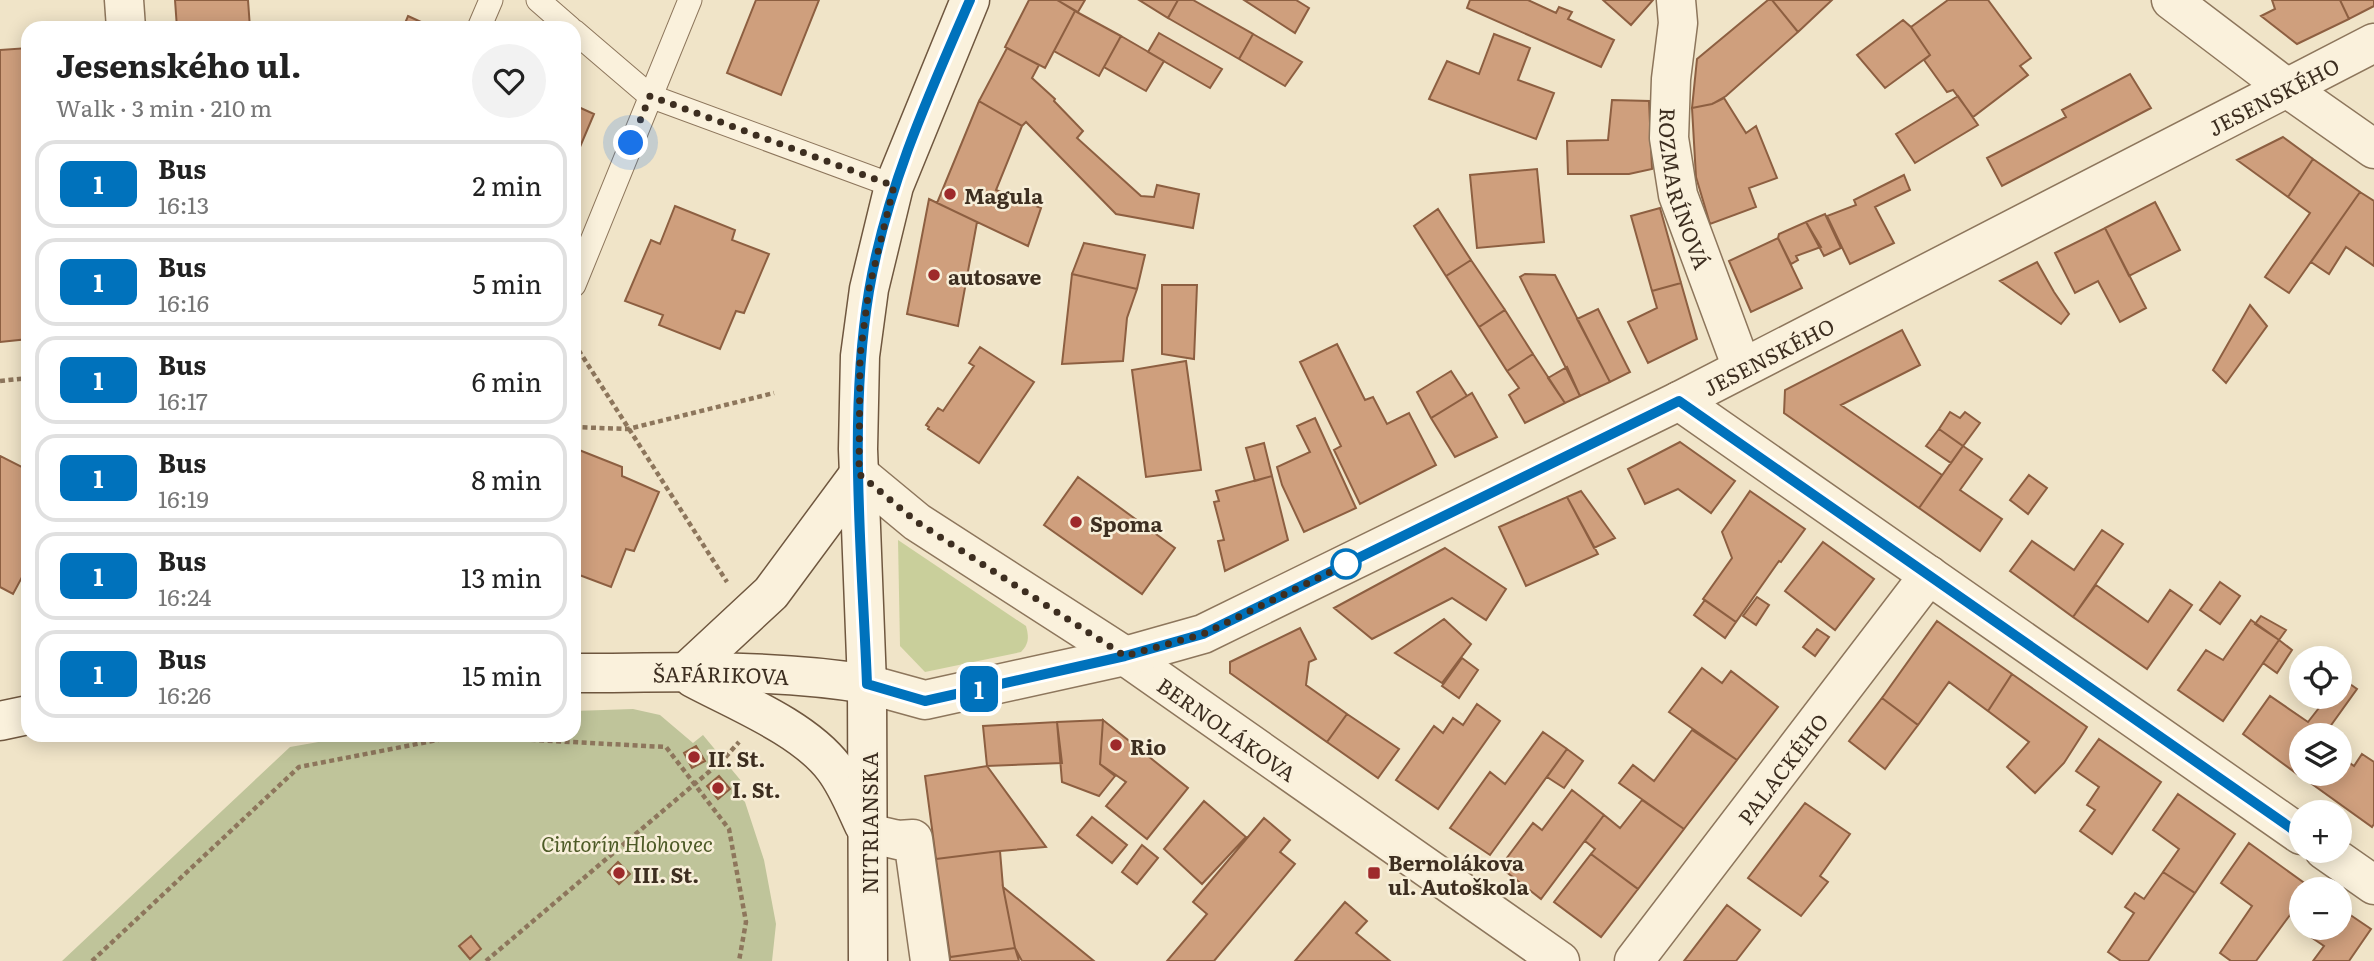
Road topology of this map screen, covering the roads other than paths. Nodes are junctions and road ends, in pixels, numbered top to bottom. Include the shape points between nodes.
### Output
1 (124, 0) edge
2 (491, 0) edge
3 (538, 0) edge
4 (690, 0) edge
5 (970, 0) edge
6 (1676, 0) edge
7 (2171, 0) edge
8 (126, 21) edge
9 (482, 21) edge
10 (562, 21) edge
11 (581, 38) edge
12 (2374, 43) edge
13 (2287, 88) junction
14 (650, 96) junction
15 (2374, 149) edge
16 (894, 186) junction
17 (581, 268) edge
18 (1742, 368) junction
19 (1679, 401) junction
20 (859, 474) junction
21 (1928, 575) junction
22 (1125, 656) junction
23 (581, 673) edge
24 (685, 673) junction
25 (867, 684) junction
26 (21, 716) edge
27 (0, 721) edge
28 (2289, 827) edge
29 (868, 833) junction
30 (2343, 863) edge
31 (2374, 885) edge
32 (868, 961) edge
33 (930, 961) edge
34 (1560, 961) edge
35 (1634, 961) edge

1 - 8 street
2 - 9 lane
3 - 10 lane
4 - 14 lane
5 - 16 street, NITRIANSKA
6 - 18 street, ROZMARÍNOVÁ via 1669,138 1678,195
7 - 13 street
11 - 14 lane
12 - 13 street, JESENSKÉHO
13 - 15 street
13 - 18 street, JESENSKÉHO
14 - 16 lane
14 - 17 lane
16 - 20 street, NITRIANSKA via 869,289 860,356
18 - 19 street, JESENSKÉHO
19 - 21 street
19 - 22 street, JESENSKÉHO via 1203,634
20 - 22 street, BERNOLÁKOVA via 917,522
20 - 24 street via 771,593
20 - 25 street, NITRIANSKA
21 - 28 street
21 - 35 street, PALACKÉHO
22 - 25 street, JESENSKÉHO via 925,701
22 - 34 street, BERNOLÁKOVA
23 - 24 street, ŠAFÁRIKOVA
24 - 25 street, ŠAFÁRIKOVA via 825,677
24 - 29 street via 813,746 844,782
25 - 29 street, NITRIANSKA
26 - 27 street
29 - 32 street, NITRIANSKA
29 - 33 street via 913,839
30 - 31 street

